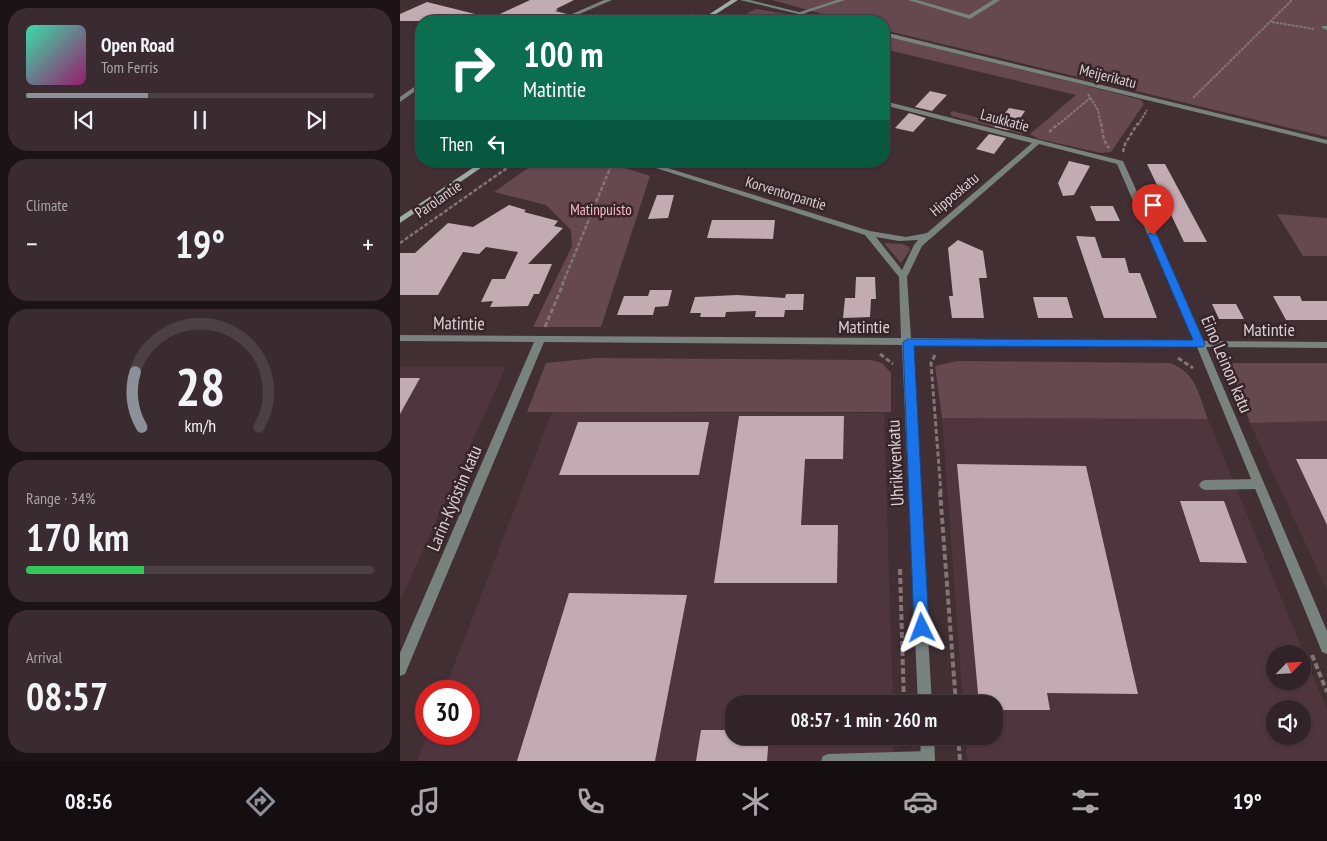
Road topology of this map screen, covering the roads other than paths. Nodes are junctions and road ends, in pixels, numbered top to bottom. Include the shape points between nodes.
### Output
1 (609, 0) edge
2 (735, 0) edge
3 (743, 0) edge
4 (842, 0) edge
5 (911, 0) edge
6 (997, 0) edge
7 (800, 13) junction
8 (574, 15) edge
9 (711, 15) edge
10 (808, 15) edge
11 (890, 35) edge
12 (415, 89) edge
13 (400, 100) edge
14 (890, 105) edge
15 (1327, 142) edge
16 (1036, 143) junction
17 (1121, 160) joint
18 (479, 167) edge
19 (656, 167) edge
20 (400, 221) edge
21 (868, 233) junction
22 (929, 235) junction
23 (903, 277) junction
24 (400, 338) edge
25 (540, 340) junction
26 (908, 342) junction
27 (1200, 344) junction
28 (1327, 345) edge
29 (1258, 484) junction
30 (1205, 485) dead end
31 (1327, 647) edge
32 (400, 670) edge
33 (925, 695) edge
34 (927, 745) edge
35 (928, 760) edge
36 (828, 761) edge

1 - 8 street
2 - 9 main road
3 - 7 street
4 - 7 street
5 - 6 street via 970,17
7 - 10 street
11 - 15 street, Meijerikatu
12 - 13 street
14 - 16 street, Laukkatie
16 - 17 street, Laukkatie
16 - 22 street, Hipposkatu
17 - 27 street, Eino Leinon katu
18 - 20 main road, Parolantie
19 - 21 street, Korventorpantie
21 - 22 street, Korventorpantie via 915,240
21 - 23 street
22 - 23 street, Hipposkatu via 915,250
23 - 26 street, Uhrikivenkatu
24 - 25 street, Matintie
25 - 26 street, Matintie
25 - 32 street, Larin-Kyöstin katu
26 - 27 street, Matintie
26 - 33 street, Uhrikivenkatu
27 - 28 street, Matintie
27 - 29 street, Eino Leinon katu
29 - 30 street
29 - 31 street, Eino Leinon katu
34 - 35 street
35 - 36 street

